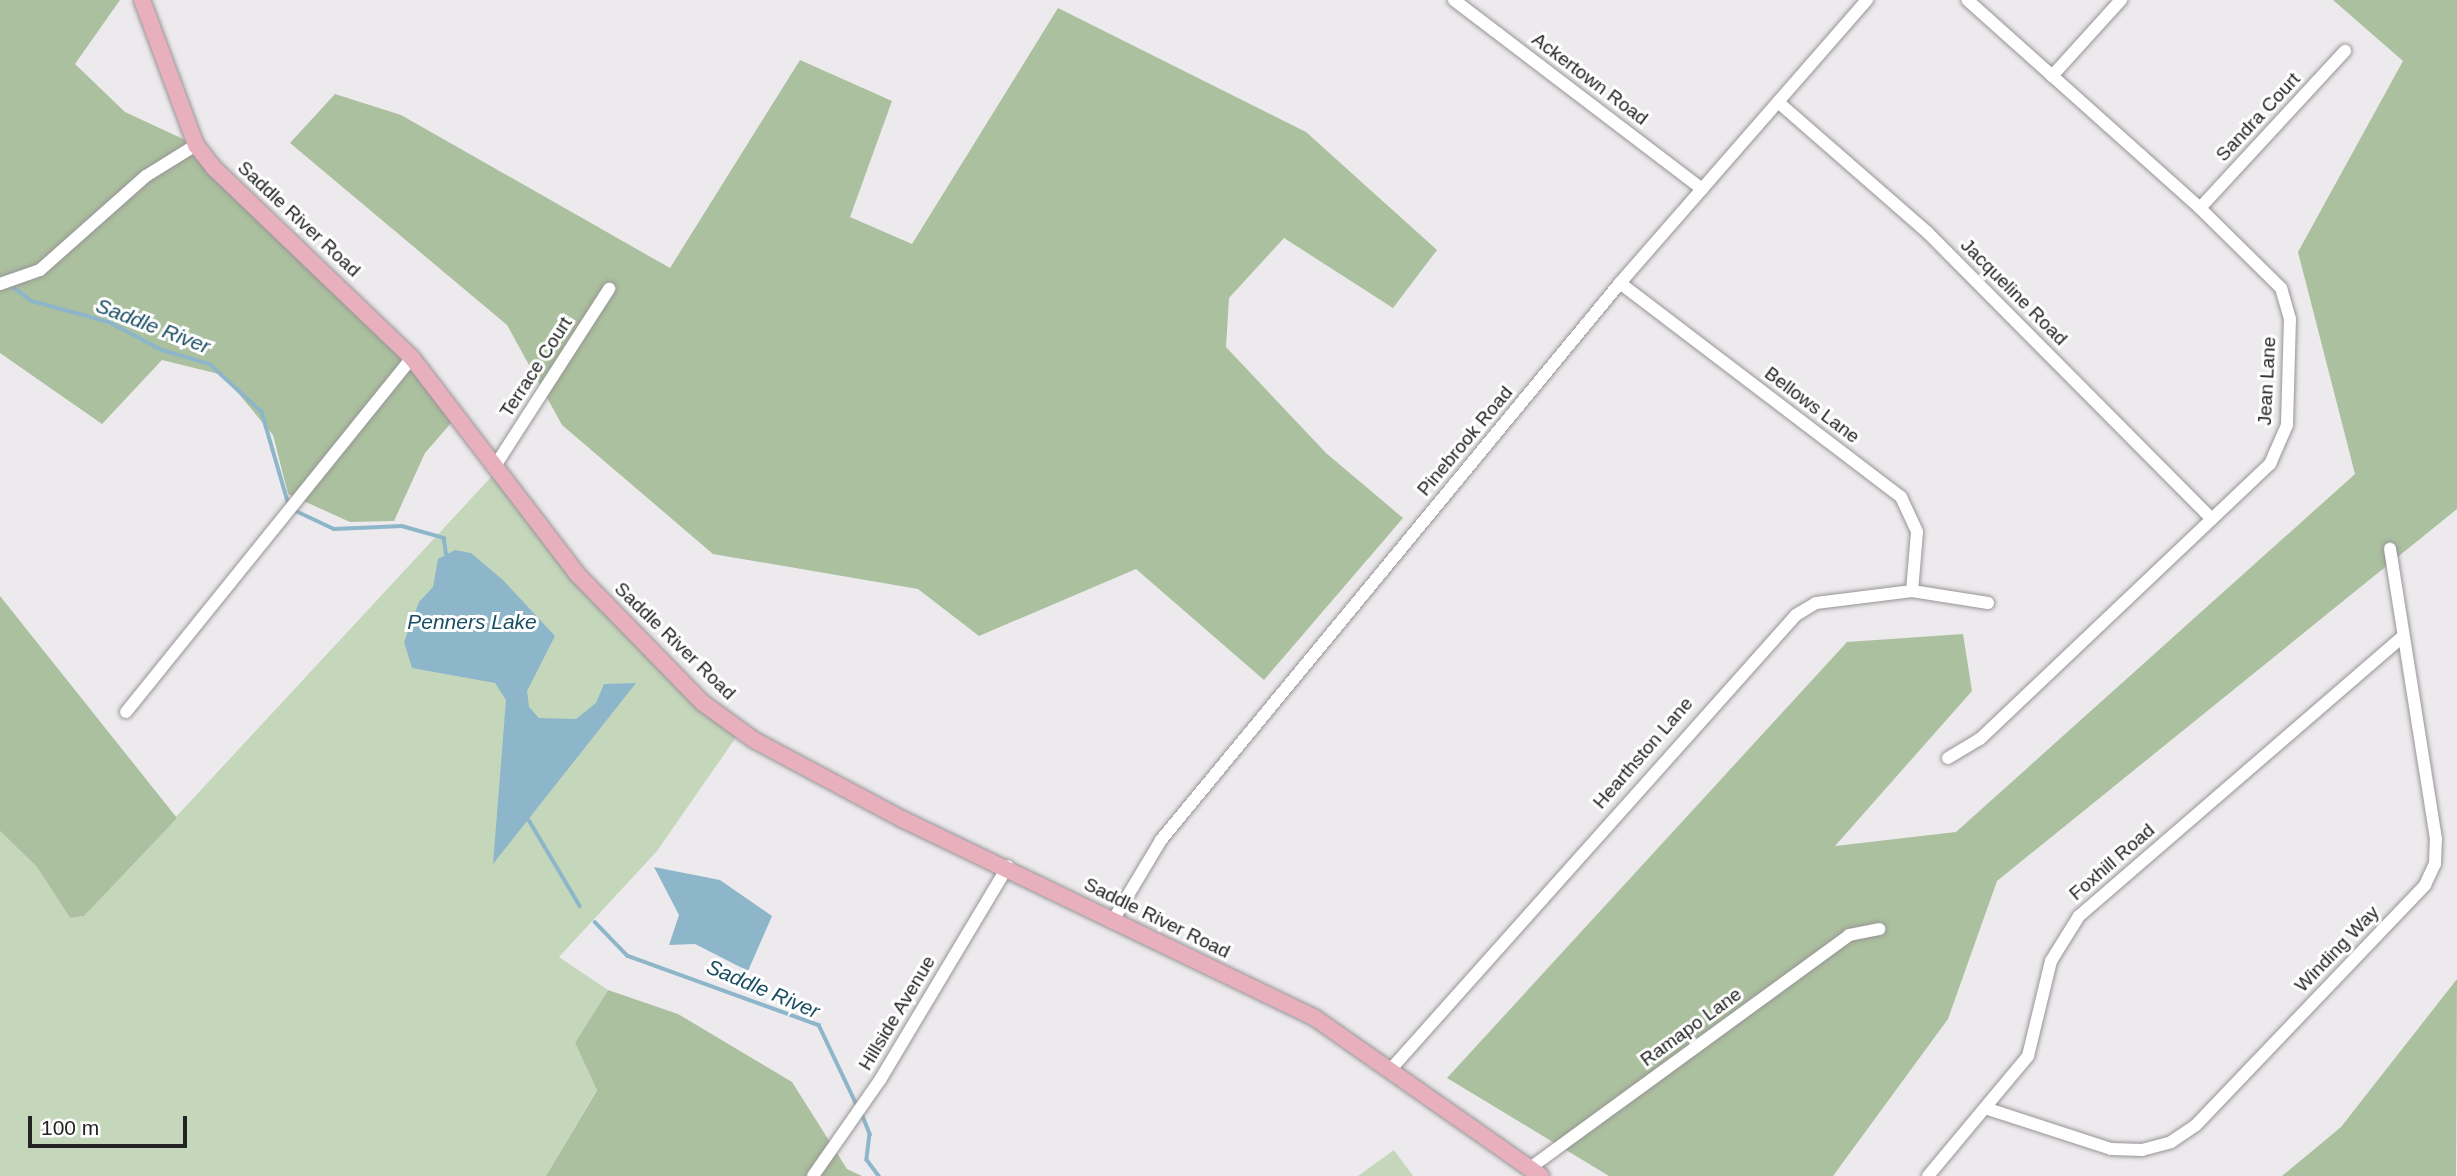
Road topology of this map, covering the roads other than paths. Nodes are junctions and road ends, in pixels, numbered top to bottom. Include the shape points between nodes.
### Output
1 (1454, 0) edge
2 (1867, 0) edge
3 (1967, 0) edge
4 (2121, 0) edge
5 (143, 1) edge
6 (2345, 51) dead end
7 (2052, 76) junction
8 (1778, 102) junction
9 (196, 145) junction
10 (1702, 189) junction
11 (2200, 208) junction
12 (1620, 282) junction
13 (0, 284) edge
14 (608, 289) dead end
15 (412, 358) junction
16 (495, 466) junction
17 (2212, 519) junction
18 (2390, 549) dead end
19 (1912, 591) junction
20 (1989, 603) dead end
21 (2403, 636) junction
22 (126, 712) dead end
23 (1948, 758) dead end
24 (1008, 866) junction
25 (1112, 922) junction
26 (1879, 929) dead end
27 (1391, 1069) junction
28 (1985, 1108) junction
29 (1536, 1172) edge
30 (813, 1176) edge
31 (1928, 1176) edge

1 - 10 street, Ackertown Road
2 - 8 street, Pinebrook Road
3 - 7 street, Jean Lane
4 - 7 street
5 - 9 main road, Saddle River Road
6 - 11 street, Sandra Court
7 - 11 street, Jean Lane
8 - 10 street, Pinebrook Road
8 - 17 street, Jacqueline Road via 1927,232
9 - 13 street via 146,176 40,270
9 - 15 main road, Saddle River Road
10 - 12 street, Pinebrook Road
11 - 17 street, Jean Lane via 2281,288 2290,319 2281,447
12 - 19 street, Bellows Lane via 1901,497 1917,531
12 - 25 street, Pinebrook Road via 1161,840
14 - 16 street, Terrace Court
15 - 16 main road, Saddle River Road
15 - 22 street
16 - 24 main road, Saddle River Road via 577,574 703,703 754,740 904,820
17 - 23 street, Jean Lane via 1980,739
18 - 21 street, Winding Way
19 - 20 street, Hearthston Lane
19 - 27 street, Hearthston Lane via 1816,603 1796,615
21 - 28 street, Foxhill Road via 2080,916 2051,961 2028,1056
21 - 28 street, Winding Way via 2436,839 2435,864 2425,885 2196,1125 2171,1142 2142,1150 2110,1149
24 - 25 main road, Saddle River Road
24 - 30 street, Hillside Avenue via 880,1080
25 - 27 main road, Saddle River Road via 1315,1018
26 - 29 street, Ramapo Lane via 1849,935
27 - 29 main road, Saddle River Road
28 - 31 street, Foxhill Road

